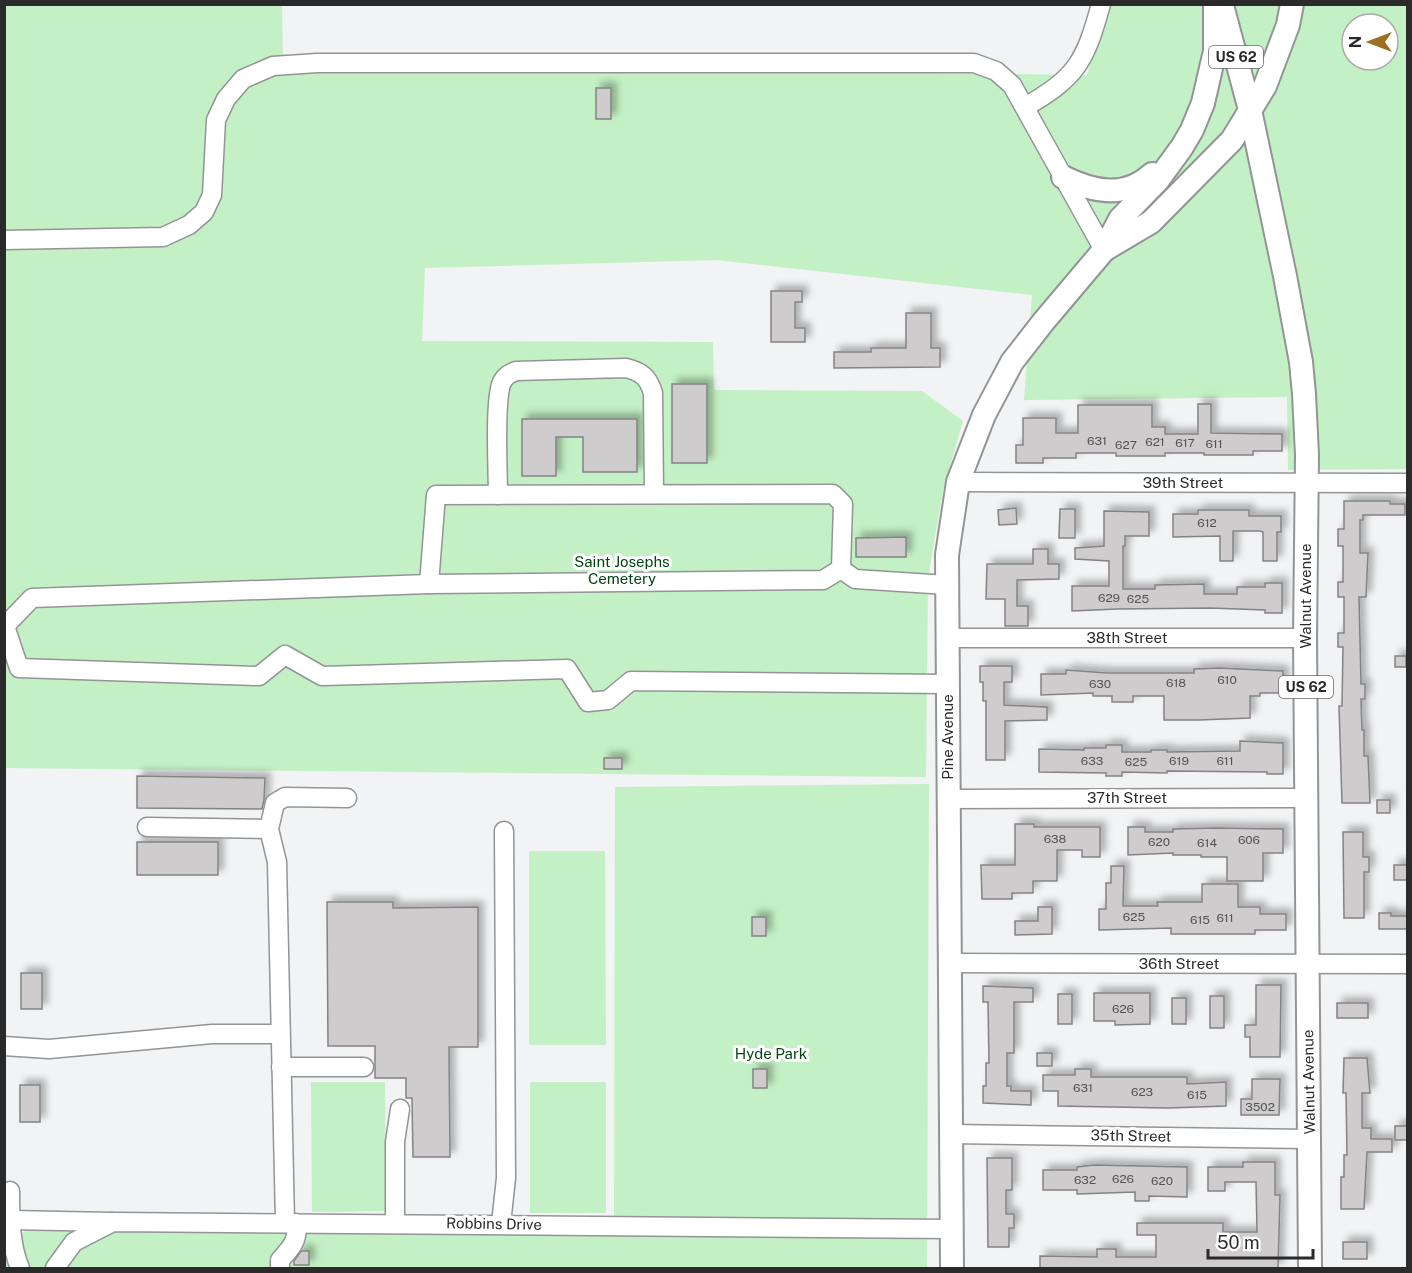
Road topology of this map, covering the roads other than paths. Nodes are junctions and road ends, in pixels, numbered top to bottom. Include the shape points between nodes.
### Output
1 (1101, 4) edge
2 (1215, 4) edge
3 (1222, 4) edge
4 (1292, 4) edge
5 (1025, 108) junction
6 (1250, 110) junction
7 (1182, 147) junction
8 (1063, 177) junction
9 (4, 240) edge
10 (1104, 250) junction
11 (958, 482) junction
12 (1307, 483) junction
13 (1407, 483) edge
14 (654, 494) junction
15 (498, 495) junction
16 (841, 569) junction
17 (429, 584) junction
18 (947, 585) junction
19 (948, 639) junction
20 (1305, 639) junction
21 (948, 684) junction
22 (347, 798) dead end
23 (1306, 798) junction
24 (948, 799) junction
25 (147, 827) dead end
26 (269, 829) junction
27 (504, 831) dead end
28 (951, 963) junction
29 (1407, 963) edge
30 (1308, 964) junction
31 (275, 1034) dead end
32 (4, 1046) edge
33 (281, 1066) junction
34 (364, 1067) dead end
35 (400, 1109) dead end
36 (952, 1134) junction
37 (1309, 1139) junction
38 (10, 1191) dead end
39 (10, 1220) junction
40 (57, 1221) junction
41 (113, 1222) junction
42 (291, 1222) junction
43 (395, 1223) junction
44 (501, 1224) junction
45 (952, 1229) junction
46 (74, 1242) junction
47 (20, 1269) edge
48 (55, 1269) edge
49 (280, 1269) edge
50 (952, 1269) edge
51 (1310, 1269) edge

1 - 5 street via 1084,57 1051,93
2 - 7 main road via 1215,51 1210,76 1203,103
3 - 6 main road, Walnut Avenue / US 62
4 - 6 main road via 1288,26 1265,86
5 - 8 street
5 - 9 street via 1012,85 996,71 974,63 273,66 243,79 226,99 216,120 212,195 204,212 189,225 162,237
6 - 10 main road via 1232,140 1151,222
6 - 12 main road, Walnut Avenue / US 62 via 1301,362
7 - 8 main road via 1150,176 1126,190 1087,188
7 - 10 main road via 1158,180 1120,219
8 - 10 street
10 - 11 main road, Pine Avenue via 1012,362 984,415
11 - 12 street, 39th Street
11 - 18 main road, Pine Avenue via 946,555
12 - 13 street, 39th Street
12 - 20 main road, Walnut Avenue / US 62
14 - 15 street
14 - 15 street via 653,393 649,380 639,371 626,368 516,371 506,376 500,384 498,407
14 - 16 street via 833,494 843,504
15 - 17 street via 436,495
16 - 17 street via 823,580
16 - 18 street via 855,579
17 - 21 street via 32,598 5,626 19,668 259,676 285,655 322,676 567,669 588,702 608,700 631,681
18 - 19 main road, Pine Avenue
19 - 20 street, 38th Street
19 - 21 main road, Pine Avenue
20 - 23 main road, Walnut Avenue / US 62
21 - 24 main road, Pine Avenue
22 - 26 street via 285,797 275,803
23 - 24 street, 37th Street
23 - 30 main road, Walnut Avenue / US 62
24 - 28 main road, Pine Avenue
25 - 26 street
26 - 33 street via 277,862
27 - 44 street via 506,1179
28 - 30 street, 36th Street
28 - 36 main road, Pine Avenue
29 - 30 street, 36th Street
30 - 37 main road, Walnut Avenue / US 62
31 - 32 street via 212,1034 50,1048
33 - 34 street
33 - 42 street
35 - 43 street via 395,1142
36 - 37 street, 35th Street
36 - 45 main road, Pine Avenue
37 - 51 main road, Walnut Avenue / US 62
38 - 39 street
39 - 40 street
39 - 47 street
40 - 41 street
40 - 46 street
41 - 42 street, Robbins Drive
41 - 46 street, Robbins Drive
42 - 43 street, Robbins Drive
42 - 49 street via 298,1231 295,1243 280,1260
43 - 44 street, Robbins Drive
44 - 45 street, Robbins Drive
45 - 50 main road, Pine Avenue
46 - 48 street, Robbins Drive

